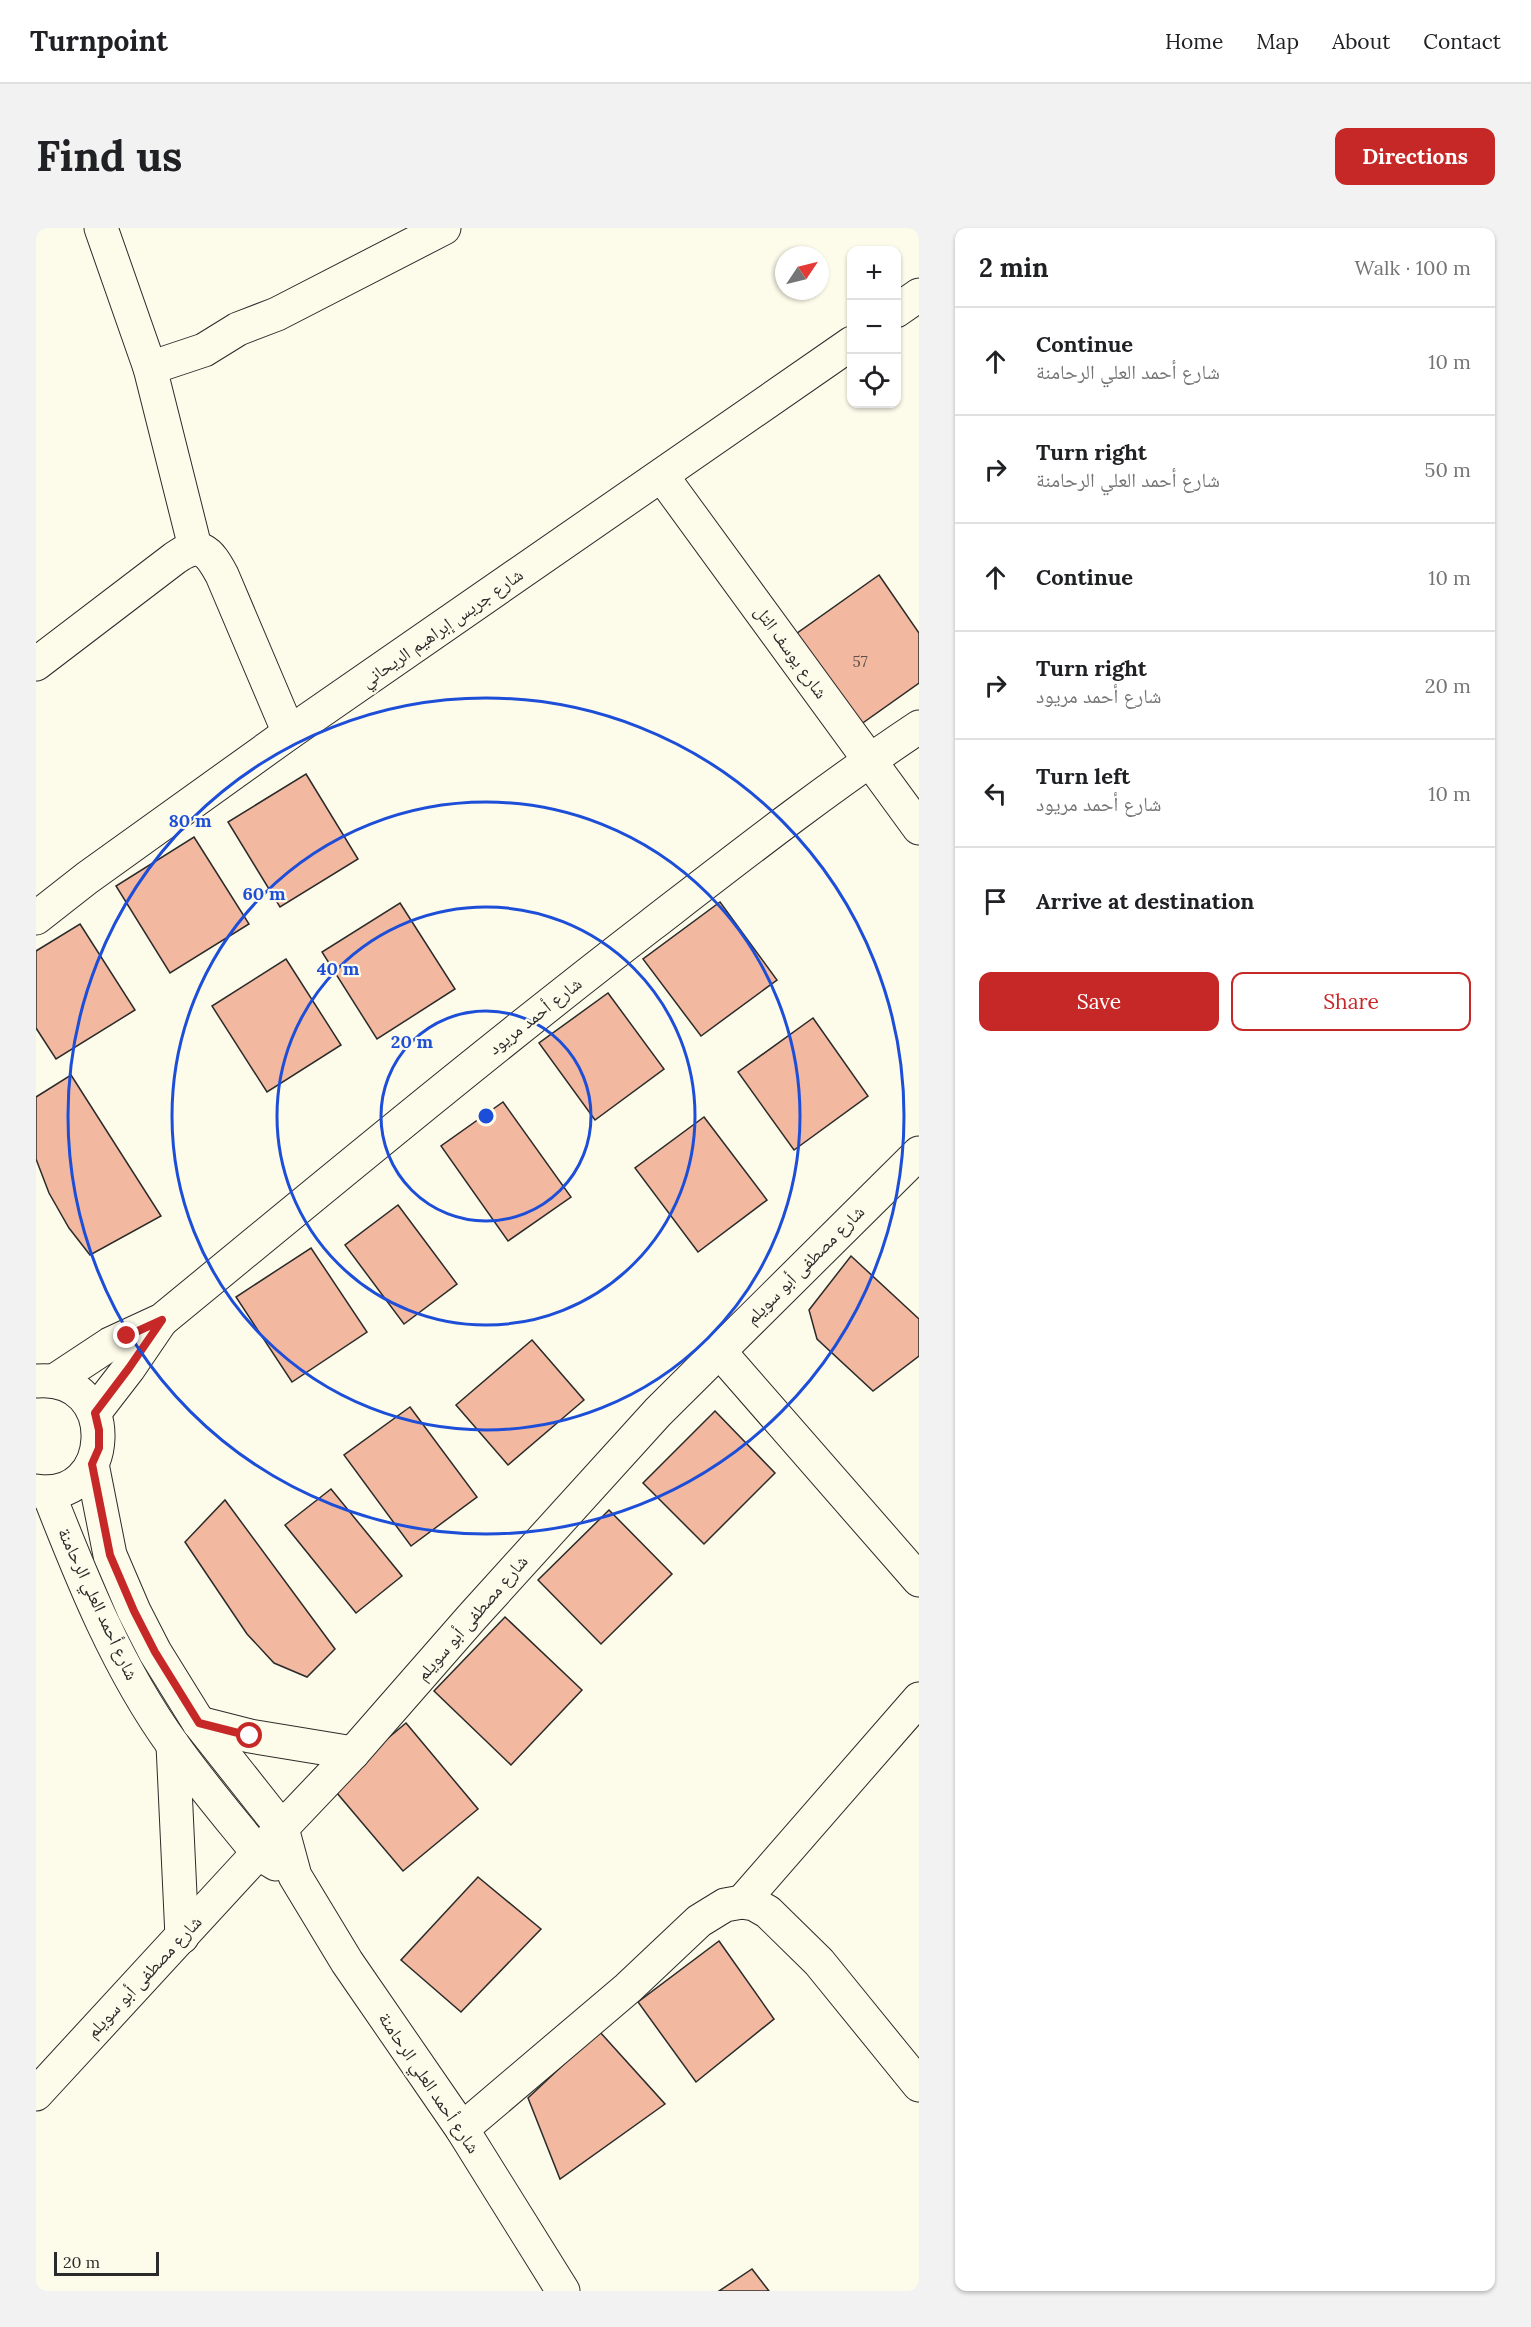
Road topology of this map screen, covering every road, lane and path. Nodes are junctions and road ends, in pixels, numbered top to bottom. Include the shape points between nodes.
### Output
1 (101, 228) edge
2 (444, 228) edge
3 (919, 295) edge
4 (901, 308) edge
5 (847, 346) edge
6 (150, 368) junction
7 (662, 476) junction
8 (195, 547) junction
9 (36, 664) edge
10 (919, 727) edge
11 (289, 733) junction
12 (869, 760) junction
13 (919, 828) edge
14 (36, 918) edge
15 (919, 1153) edge
16 (162, 1320) junction
17 (719, 1351) junction
18 (43, 1376) edge
19 (95, 1413) junction
20 (92, 1464) junction
21 (40, 1492) edge
22 (919, 1580) edge
23 (919, 1699) edge
24 (199, 1723) junction
25 (173, 1745) junction
26 (353, 1753) junction
27 (282, 1828) junction
28 (258, 1853) junction
29 (295, 1876) junction
30 (742, 1902) junction
31 (182, 1937) junction
32 (919, 2085) edge
33 (36, 2094) edge
34 (462, 2129) junction
35 (563, 2291) edge

1 - 6 street
2 - 6 street via 277,314 238,329 204,350
3 - 4 street
5 - 7 street, شارع جريس إبراهيم الريحاني
6 - 8 street
7 - 11 street, شارع جريس إبراهيم الريحاني
7 - 12 street, شارع يوسف التل
8 - 9 street via 185,550
8 - 11 street via 214,560 222,575
10 - 12 street, شارع أحمد مريود
11 - 14 street, شارع جريس إبراهيم الريحاني
12 - 13 street, شارع يوسف التل
12 - 16 street, شارع أحمد مريود via 513,1032
15 - 17 street, شارع مصطفى أبو سويلم
16 - 18 street, شارع أحمد مريود
16 - 19 street, شارع أحمد مريود
17 - 22 street
17 - 26 street, شارع مصطفى أبو سويلم via 584,1491
18 - 19 street via 78,1392
19 - 20 street via 99,1448
20 - 21 street via 73,1484
20 - 24 street, شارع أحمد العلي الرحامنة via 110,1555 155,1652
21 - 25 street, شارع أحمد العلي الرحامنة via 112,1643
23 - 30 street
24 - 26 street
24 - 27 street, شارع أحمد العلي الرحامنة
25 - 28 street, شارع أحمد العلي الرحامنة
25 - 31 street, شارع أحمد العلي الرحامنة
26 - 27 street, شارع مصطفى أبو سويلم
27 - 28 street, شارع مصطفى أبو سويلم
27 - 29 street, شارع أحمد العلي الرحامنة
28 - 29 street, شارع أحمد العلي الرحامنة
28 - 31 street, شارع مصطفى أبو سويلم
29 - 34 street, شارع أحمد العلي الرحامنة via 347,1962
30 - 32 street via 768,1912 819,1962
30 - 34 street via 725,1905 699,1921 628,1988
31 - 33 street, شارع مصطفى أبو سويلم
34 - 35 street, شارع أحمد العلي الرحامنة

